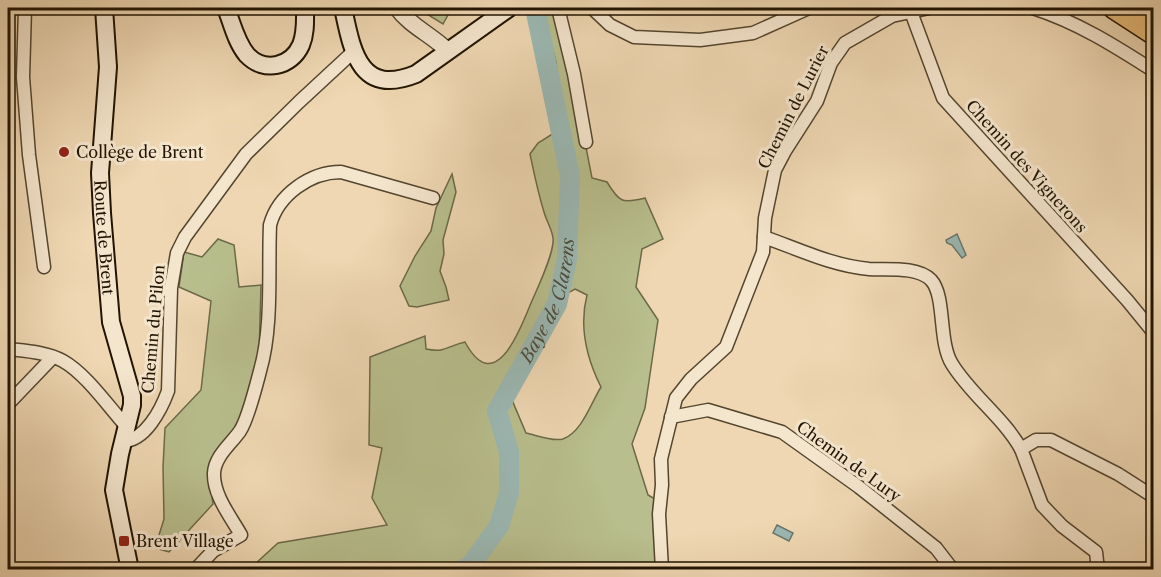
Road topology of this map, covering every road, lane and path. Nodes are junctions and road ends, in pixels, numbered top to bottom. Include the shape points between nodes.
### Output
1 (25, 8) edge
2 (104, 8) edge
3 (226, 8) edge
4 (305, 8) edge
5 (343, 8) edge
6 (397, 8) edge
7 (509, 8) edge
8 (558, 8) edge
9 (592, 8) edge
10 (809, 8) edge
11 (930, 8) edge
12 (1033, 8) edge
13 (1114, 8) edge
14 (1148, 8) edge
15 (907, 10) edge
16 (1154, 11) edge
17 (1154, 34) edge
18 (448, 51) junction
19 (353, 52) junction
20 (1154, 71) edge
21 (585, 142) dead end
22 (433, 198) dead end
23 (764, 237) junction
24 (44, 267) dead end
25 (1154, 333) edge
26 (8, 348) edge
27 (53, 357) junction
28 (8, 404) edge
29 (671, 417) junction
30 (124, 433) junction
31 (1021, 449) junction
32 (1154, 497) edge
33 (130, 570) edge
34 (195, 570) edge
35 (662, 570) edge
36 (953, 570) edge
37 (1098, 570) edge

1 - 24 street via 23,77
2 - 30 main road, Route de Brent via 108,67 100,188 111,322 132,396
3 - 4 main road via 246,53 256,62 270,66 285,63 297,50 303,37
5 - 19 main road
6 - 18 street
7 - 18 main road
8 - 21 street
9 - 10 street via 610,25 634,37 700,40 753,33
11 - 15 street, Chemin de Lurier
12 - 20 street via 1104,39
13 - 17 highway
14 - 16 highway
15 - 23 street, Chemin de Lurier via 845,43 831,63 817,101 776,170
15 - 25 street, Chemin des Vignerons via 943,98
18 - 19 main road via 416,74 392,80 372,75
19 - 30 street, Chemin du Pilon via 246,154 185,237 177,253 171,288 168,391 156,416 140,435 130,441
22 - 34 street via 331,172 296,188 280,202 270,225 267,336 261,368 241,430 214,471 220,498 241,535 213,552
23 - 29 street, Chemin de Lurier via 763,252 726,347 676,398
23 - 31 street via 845,266 910,271 931,280 937,292 944,344 951,363
26 - 27 street
27 - 28 street
27 - 30 street via 74,369
29 - 35 street, Chemin de Lurier via 661,459
29 - 36 street, Chemin de Lury via 708,410 782,432 936,548
30 - 33 main road, Route de Brent via 114,498
31 - 32 street via 1036,440 1051,440
31 - 37 street via 1042,505 1096,552

